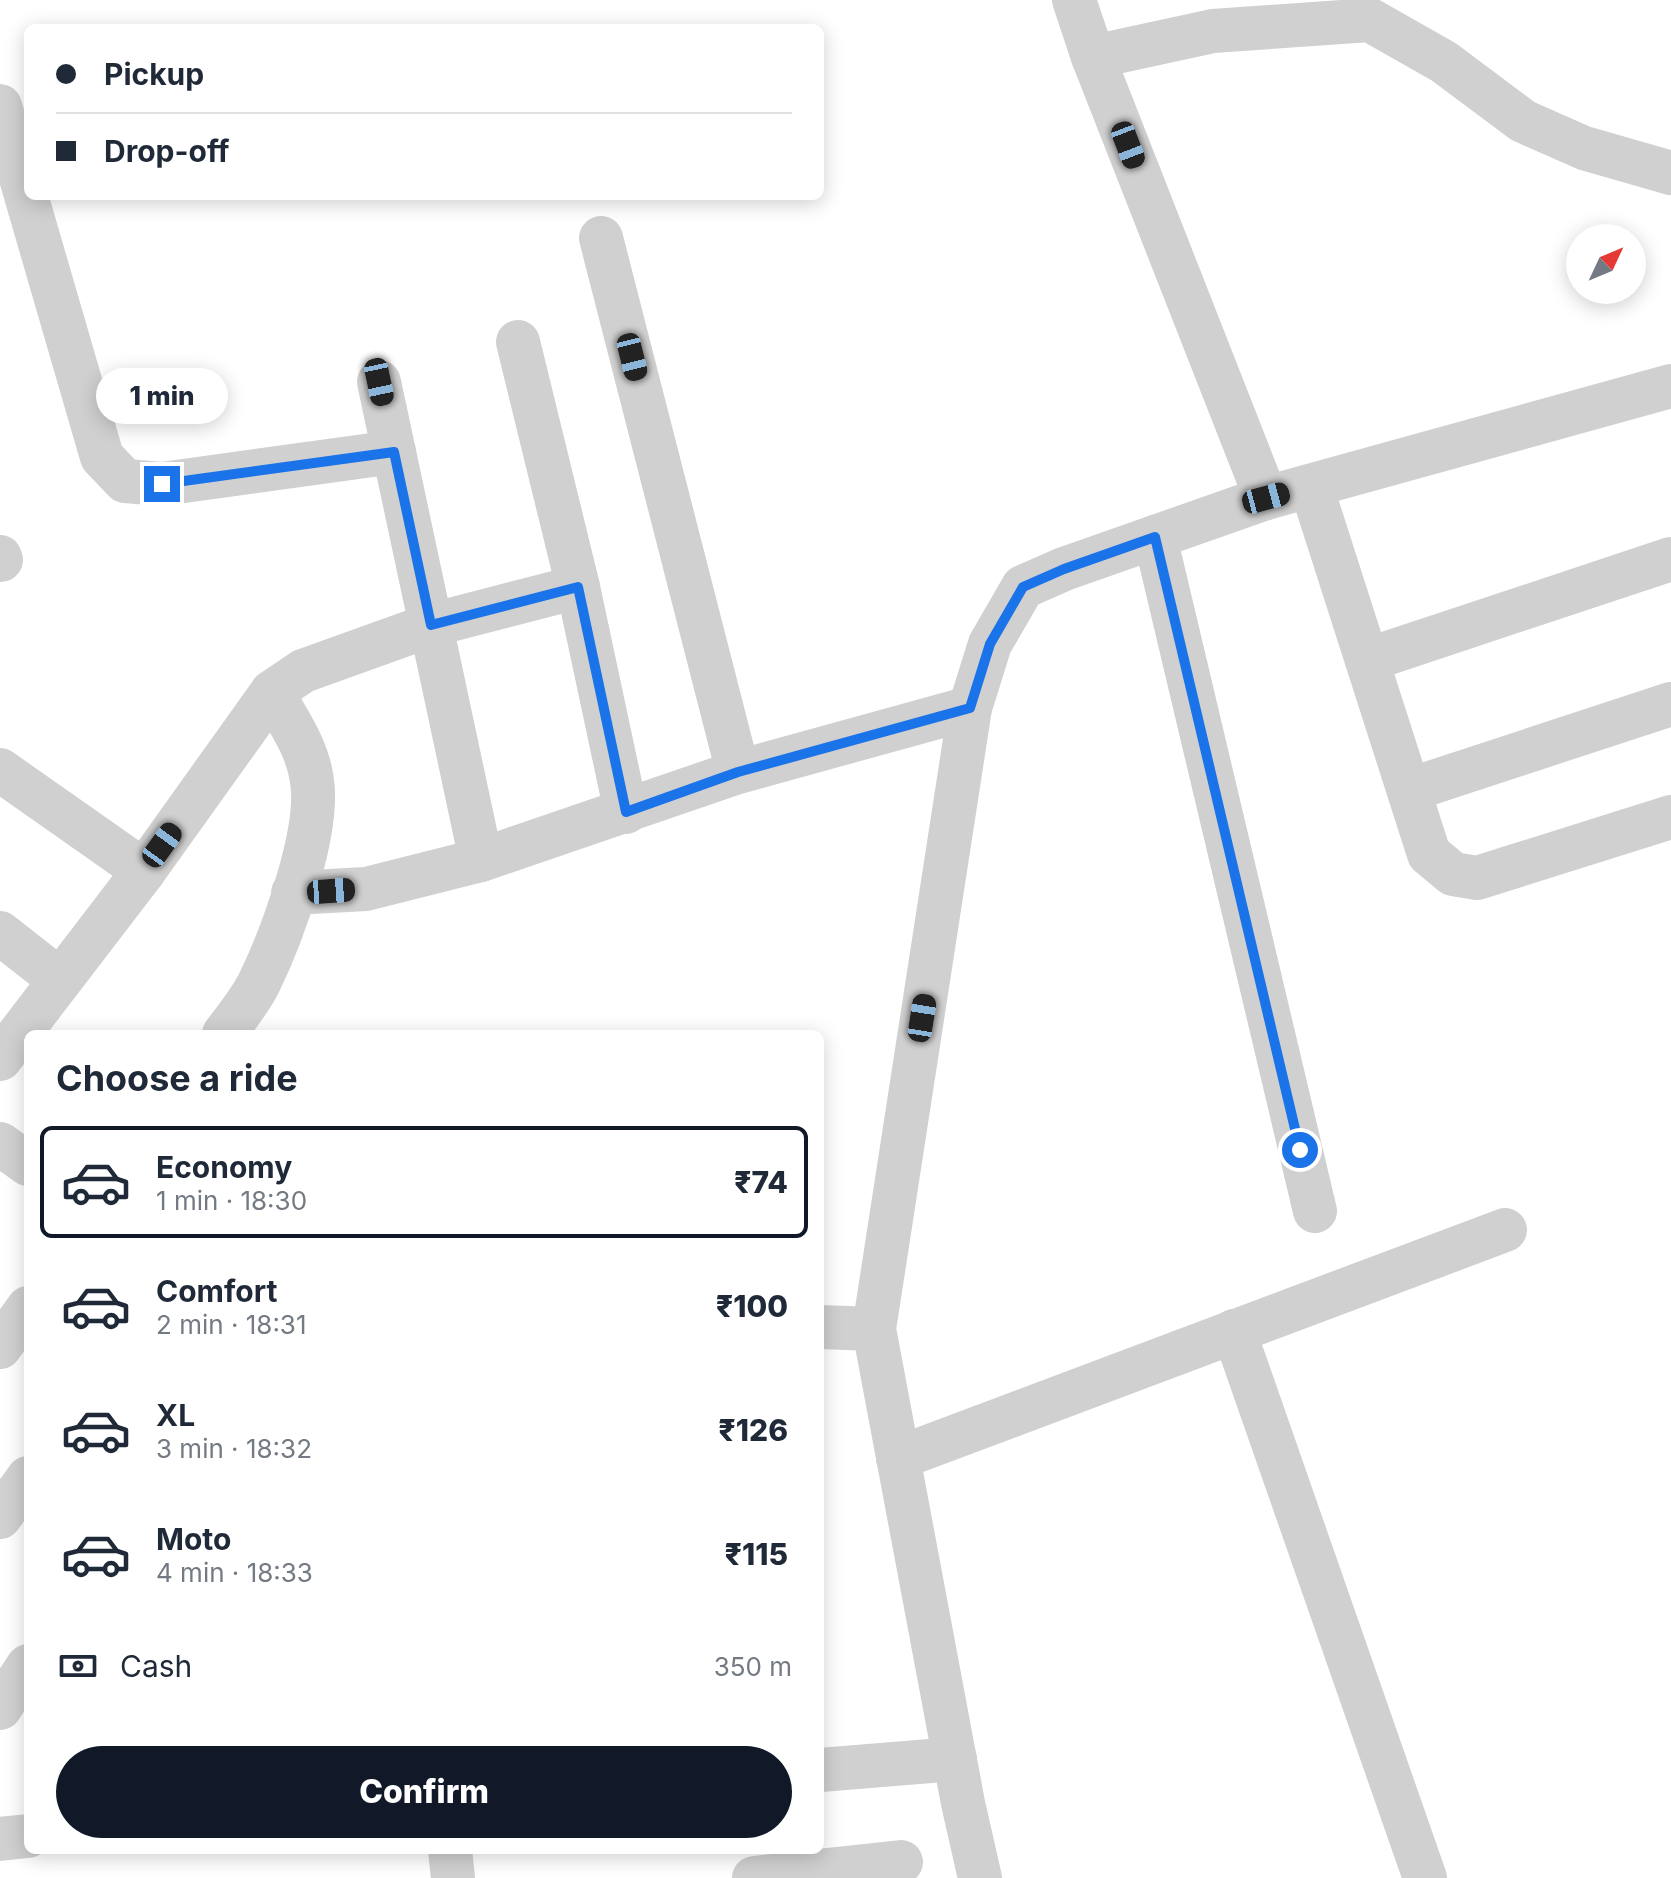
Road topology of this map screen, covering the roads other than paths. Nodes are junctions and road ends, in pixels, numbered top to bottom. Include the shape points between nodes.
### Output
1 (1074, 0) edge
2 (1093, 57) junction
3 (0, 106) edge
4 (1671, 173) edge
5 (24, 189) edge
6 (27, 200) edge
7 (601, 238) dead end
8 (518, 342) dead end
9 (379, 382) dead end
10 (1671, 386) edge
11 (394, 452) junction
12 (1311, 486) junction
13 (1266, 498) junction
14 (1155, 537) junction
15 (1671, 559) edge
16 (578, 587) junction
17 (431, 625) junction
18 (1367, 660) junction
19 (272, 692) junction
20 (1671, 704) edge
21 (970, 708) junction
22 (0, 770) edge
23 (738, 772) junction
24 (1409, 790) junction
25 (626, 812) junction
26 (1671, 817) edge
27 (481, 860) junction
28 (144, 871) junction
29 (293, 893) junction
30 (0, 933) edge
31 (60, 980) junction
32 (227, 1030) edge
33 (0, 1059) edge
34 (0, 1144) edge
35 (24, 1161) edge
36 (1315, 1211) dead end
37 (1505, 1230) dead end
38 (24, 1314) edge
39 (824, 1327) edge
40 (874, 1329) junction
41 (1234, 1331) junction
42 (0, 1347) edge
43 (898, 1458) junction
44 (24, 1672) edge
45 (0, 1708) edge
46 (955, 1759) junction
47 (824, 1770) edge
48 (24, 1836) edge
49 (0, 1839) edge
50 (450, 1854) edge
51 (901, 1862) dead end
52 (453, 1878) edge
53 (754, 1878) edge
54 (980, 1878) edge
55 (1425, 1878) edge

1 - 2 street
2 - 4 street via 1213,31 1370,20 1444,62 1523,121 1584,148
2 - 13 street
3 - 5 street
6 - 11 street via 102,457 125,481 162,484
7 - 23 street
8 - 16 street
9 - 11 street
10 - 12 street
11 - 17 street
12 - 13 street
12 - 18 street
13 - 14 street
14 - 21 street via 1023,587 990,644
14 - 36 street
15 - 18 street
16 - 17 street
16 - 25 street
17 - 19 street via 303,671
17 - 27 street
18 - 24 street
19 - 28 street
19 - 29 street via 306,752 313,782 314,808
20 - 24 street
21 - 23 street
21 - 40 street
22 - 28 street
23 - 25 street
24 - 26 street via 1429,854 1453,874 1477,878
25 - 27 street
27 - 29 street via 366,889
28 - 31 street
29 - 32 street via 258,984
30 - 31 street
31 - 33 street
34 - 35 street
37 - 41 street
38 - 42 street
39 - 40 street
40 - 43 street
41 - 43 street
41 - 55 street
43 - 46 street
44 - 45 street
46 - 47 street
46 - 54 street
48 - 49 street
50 - 52 street
51 - 53 street

